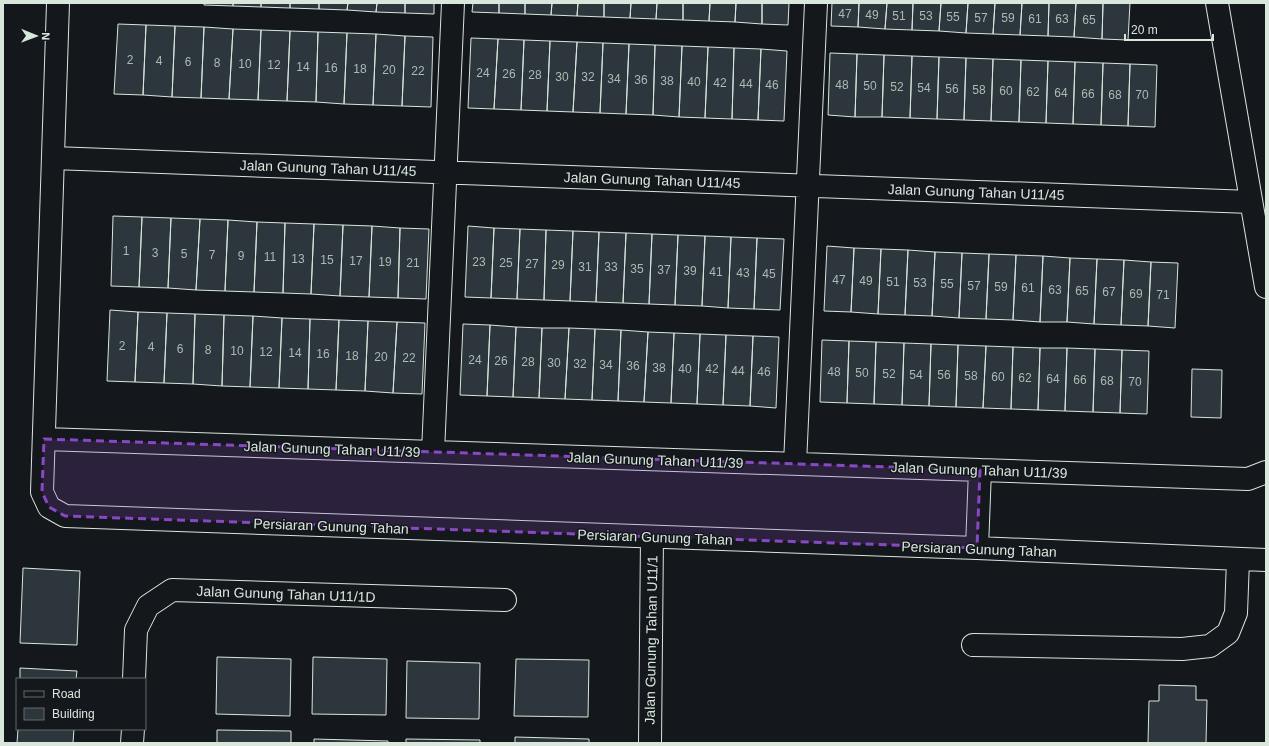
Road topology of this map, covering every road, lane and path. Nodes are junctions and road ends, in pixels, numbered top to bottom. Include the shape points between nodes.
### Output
1 (58, 3) edge
2 (453, 3) edge
3 (816, 3) edge
4 (1217, 3) edge
5 (53, 158) junction
6 (446, 172) junction
7 (808, 186) junction
8 (1251, 202) junction
9 (1266, 287) edge
10 (44, 439) junction
11 (433, 452) junction
12 (795, 464) junction
13 (980, 470) junction
14 (1266, 472) edge
15 (652, 537) junction
16 (977, 548) junction
17 (1238, 560) junction
18 (1265, 561) edge
19 (505, 600) dead end
20 (972, 645) dead end
21 (134, 678) edge
22 (133, 730) edge
23 (132, 743) edge
24 (650, 743) edge

1 - 5 street
2 - 6 street
3 - 7 street
4 - 8 street
5 - 6 street, Jalan Gunung Tahan U11/45
5 - 10 street
6 - 7 street, Jalan Gunung Tahan U11/45
6 - 11 street
7 - 8 street, Jalan Gunung Tahan U11/45
7 - 12 street
8 - 9 street
10 - 11 street, Jalan Gunung Tahan U11/39
10 - 15 street, Persiaran Gunung Tahan via 42,492 49,507 65,516
11 - 12 street, Jalan Gunung Tahan U11/39
12 - 13 street, Jalan Gunung Tahan U11/39
13 - 14 street, Jalan Gunung Tahan U11/39 via 1248,479
13 - 16 street
15 - 16 street, Persiaran Gunung Tahan
15 - 24 street, Jalan Gunung Tahan U11/1
16 - 17 street, Persiaran Gunung Tahan
17 - 18 street, Persiaran Gunung Tahan
17 - 20 street via 1236,613 1228,633 1210,646 1182,649
19 - 21 street, Jalan Gunung Tahan U11/1D via 172,590 148,606 136,630
22 - 23 street

